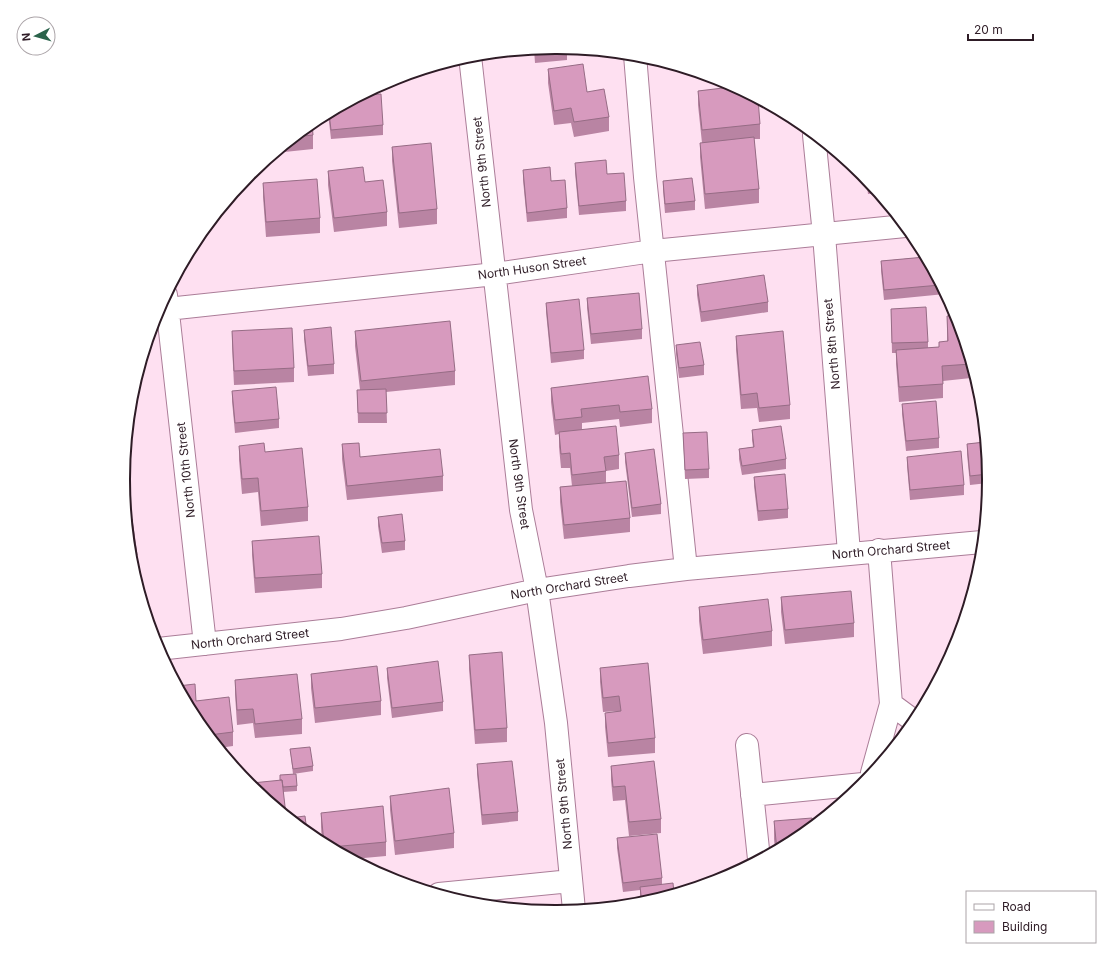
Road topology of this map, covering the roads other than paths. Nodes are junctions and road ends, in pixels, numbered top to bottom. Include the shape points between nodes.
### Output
1 (636, 61) edge
2 (471, 63) edge
3 (815, 142) edge
4 (899, 227) edge
5 (824, 235) junction
6 (653, 251) junction
7 (495, 274) junction
8 (168, 305) edge
9 (165, 312) edge
10 (977, 542) edge
11 (878, 550) junction
12 (849, 553) junction
13 (686, 569) junction
14 (537, 590) junction
15 (205, 644) junction
16 (166, 648) edge
17 (891, 704) junction
18 (909, 717) edge
19 (747, 745) dead end
20 (875, 761) edge
21 (852, 785) edge
22 (752, 795) junction
23 (758, 854) edge
24 (571, 881) junction
25 (453, 893) edge
26 (573, 904) edge

1 - 6 street
2 - 7 street, North 9th Street
3 - 5 street, North 8th Street
4 - 5 street, North Huson Street
5 - 6 street, North Huson Street
5 - 12 street, North 8th Street
6 - 7 street, North Huson Street
6 - 13 street
7 - 8 street, North Huson Street
7 - 14 street, North 9th Street via 521,510
9 - 15 street, North 10th Street
10 - 11 street, North Orchard Street
11 - 12 street, North Orchard Street
11 - 17 street
12 - 13 street, North Orchard Street
13 - 14 street, North Orchard Street
14 - 15 street, North Orchard Street via 341,629
14 - 24 street, North 9th Street via 556,724
15 - 16 street, North Orchard Street
17 - 18 street
17 - 20 street
19 - 22 street
21 - 22 street
22 - 23 street
24 - 25 street
24 - 26 street, North 9th Street

